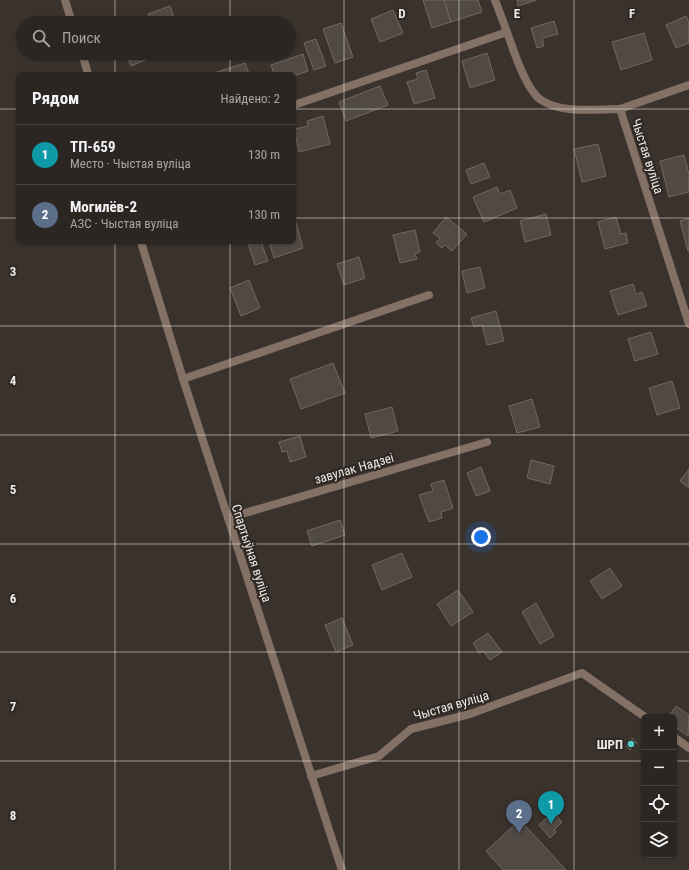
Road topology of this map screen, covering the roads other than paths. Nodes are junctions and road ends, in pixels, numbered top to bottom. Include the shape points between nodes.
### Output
1 (65, 0) edge
2 (495, 0) edge
3 (70, 16) edge
4 (507, 32) junction
5 (84, 60) edge
6 (87, 72) edge
7 (689, 85) edge
8 (296, 104) edge
9 (620, 109) junction
10 (142, 244) edge
11 (429, 294) dead end
12 (689, 324) edge
13 (183, 378) junction
14 (487, 442) dead end
15 (228, 518) junction
16 (641, 714) edge
17 (677, 739) edge
18 (689, 748) edge
19 (311, 776) junction
20 (342, 870) edge

1 - 3 street
2 - 4 street, Чыстая вуліца
4 - 8 street
4 - 9 street, Чыстая вуліца via 525,79 541,100 568,110
5 - 6 street
7 - 9 street
9 - 12 street, Чыстая вуліца
10 - 13 street, Спартыўная вуліца
11 - 13 street
13 - 15 street, Спартыўная вуліца
14 - 15 street, завулак Надзеі
15 - 19 street, Спартыўная вуліца
16 - 19 street, Чыстая вуліца via 582,673 470,714 411,729 379,756
17 - 18 street
19 - 20 street, Спартыўная вуліца

